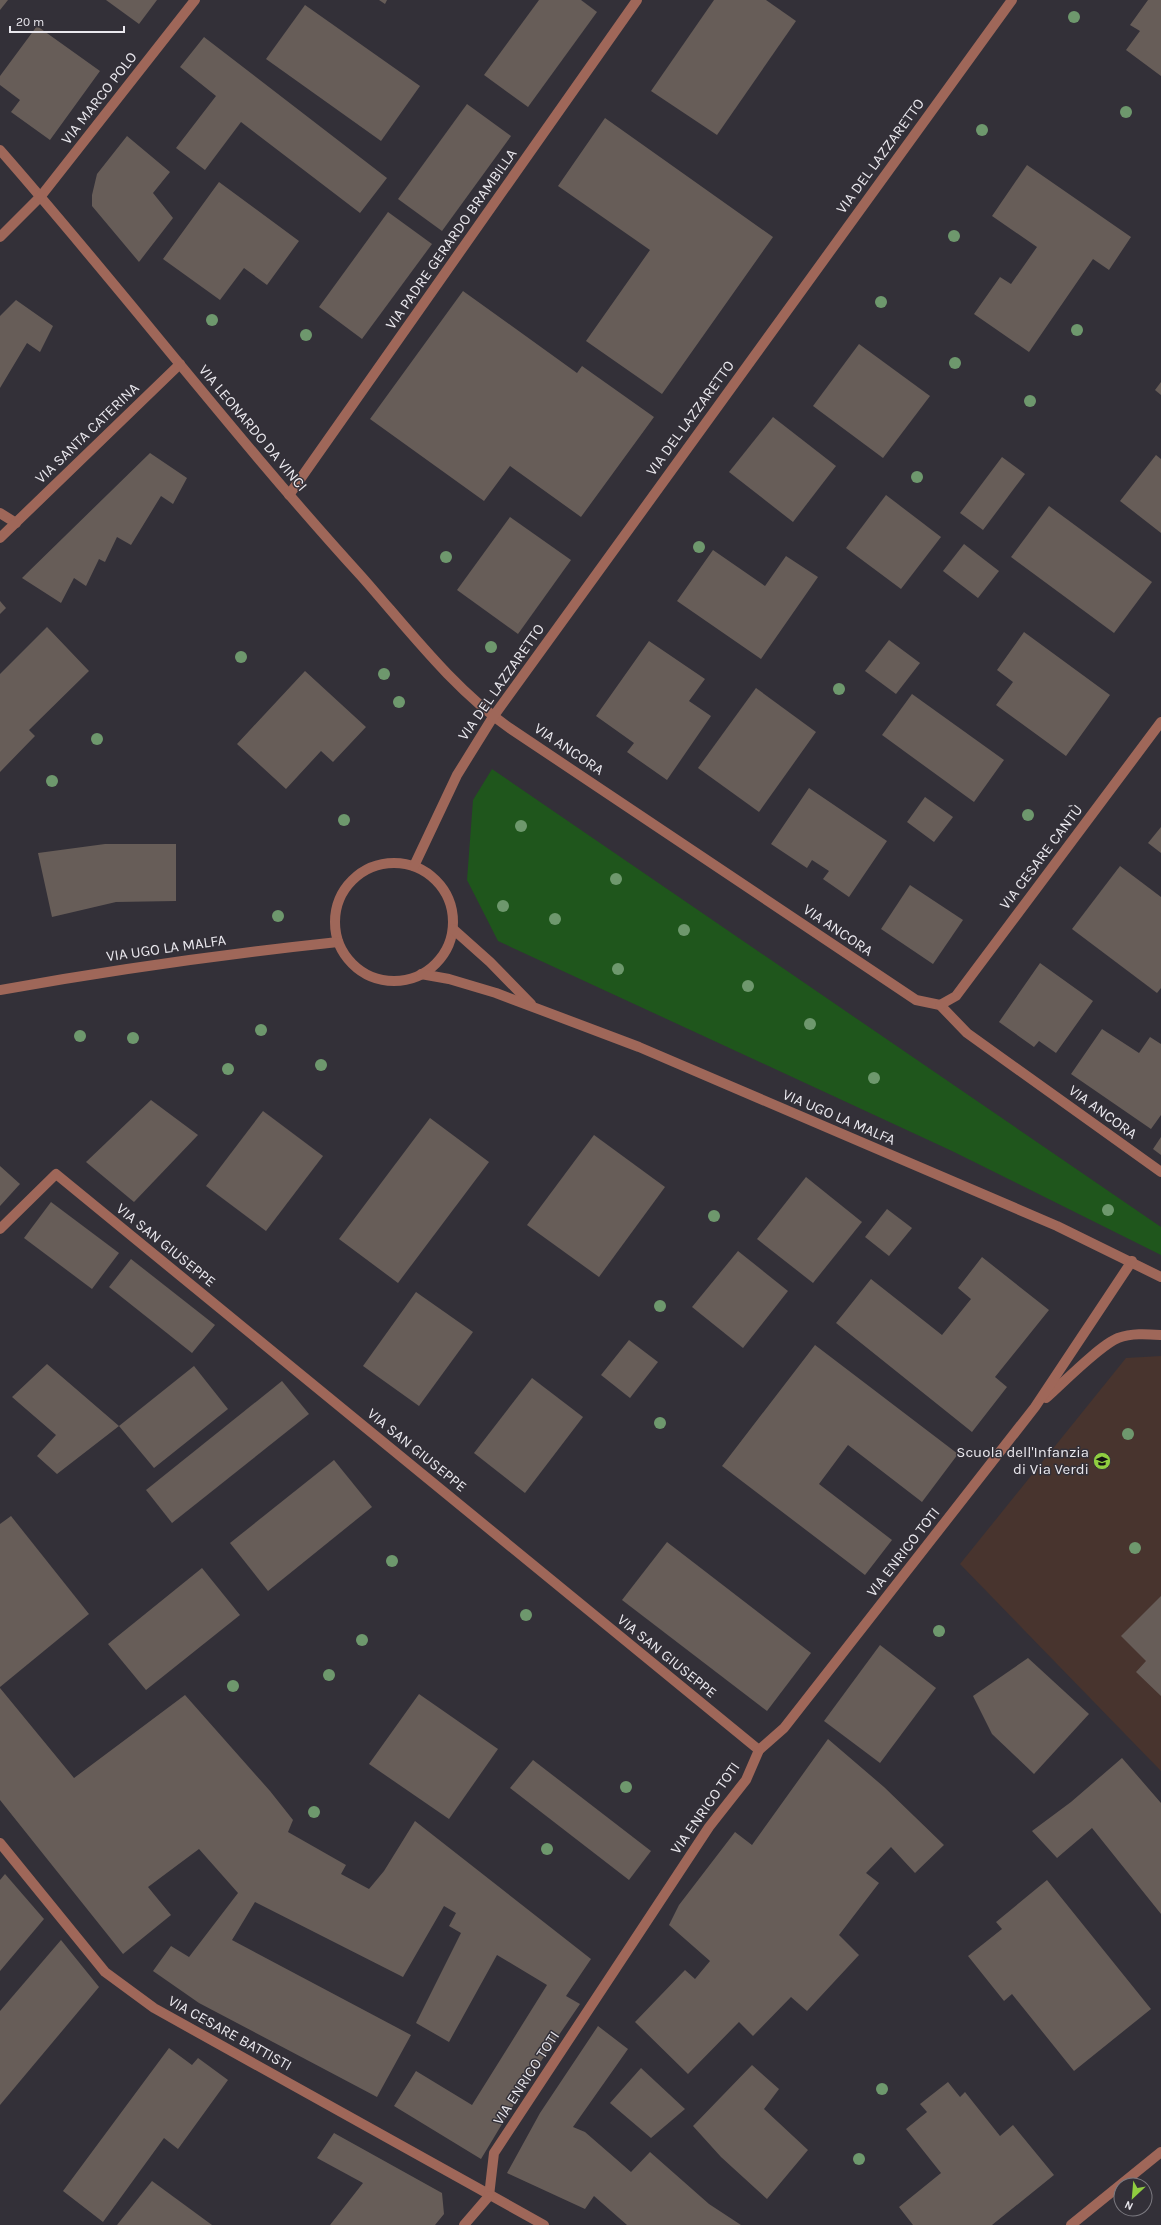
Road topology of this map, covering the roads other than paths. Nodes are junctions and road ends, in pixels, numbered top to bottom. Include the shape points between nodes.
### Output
1 (195, 0) edge
2 (637, 0) edge
3 (1012, 0) edge
4 (0, 150) edge
5 (41, 196) junction
6 (0, 237) edge
7 (180, 364) junction
8 (289, 495) junction
9 (0, 513) edge
10 (16, 523) junction
11 (0, 538) edge
12 (493, 716) junction
13 (1161, 722) edge
14 (414, 866) junction
15 (453, 929) junction
16 (338, 942) junction
17 (421, 974) junction
18 (0, 990) edge
19 (532, 1005) junction
20 (940, 1005) junction
21 (1161, 1172) edge
22 (0, 1229) edge
23 (1132, 1261) junction
24 (1161, 1276) edge
25 (1161, 1335) edge
26 (1035, 1407) junction
27 (759, 1750) junction
28 (0, 1843) edge
29 (3, 1855) edge
30 (1161, 2152) edge
31 (489, 2196) junction
32 (464, 2225) edge
33 (544, 2225) edge
34 (1071, 2225) edge

1 - 5 street, VIA MARCO POLO
2 - 8 street, VIA PADRE GERARDO BRAMBILLA
3 - 12 street, VIA DEL LAZZARETTO
4 - 5 street, VIA LEONARDO DA VINCI
5 - 6 street, VIA MARCO POLO
5 - 7 street, VIA LEONARDO DA VINCI
7 - 8 street, VIA LEONARDO DA VINCI
7 - 10 street, VIA SANTA CATERINA
8 - 12 street, VIA LEONARDO DA VINCI via 476,704
9 - 10 street
10 - 11 street, VIA SANTA CATERINA
12 - 14 street, VIA DEL LAZZARETTO via 457,775
12 - 20 street, VIA ANCORA via 916,1000
13 - 20 street, VIA CESARE CANTÙ via 956,996
14 - 15 street via 431,876 444,891 452,909
14 - 16 street via 395,863 377,866 359,874 346,887 337,904 335,923
15 - 17 street via 447,947 437,963
15 - 19 street, VIA UGO LA MALFA via 486,957
16 - 17 street via 348,959 363,972 382,980 402,981
16 - 18 street, VIA UGO LA MALFA via 256,950
17 - 19 street, VIA UGO LA MALFA via 476,986
19 - 23 street, VIA UGO LA MALFA via 686,1067 1058,1226
20 - 21 street, VIA ANCORA via 967,1033
22 - 27 street, VIA SAN GIUSEPPE via 56,1174
23 - 24 street, VIA UGO LA MALFA
23 - 26 street, VIA ENRICO TOTI
25 - 26 street, VIA ENRICO TOTI via 1137,1334 1116,1339
26 - 27 street, VIA ENRICO TOTI via 784,1728
27 - 31 street, VIA ENRICO TOTI via 746,1780 709,1827 494,2153
28 - 29 street, VIA CESARE BATTISTI
29 - 31 street, VIA CESARE BATTISTI via 105,1972 154,2008
30 - 34 street
31 - 32 street
31 - 33 street, VIA CESARE BATTISTI

